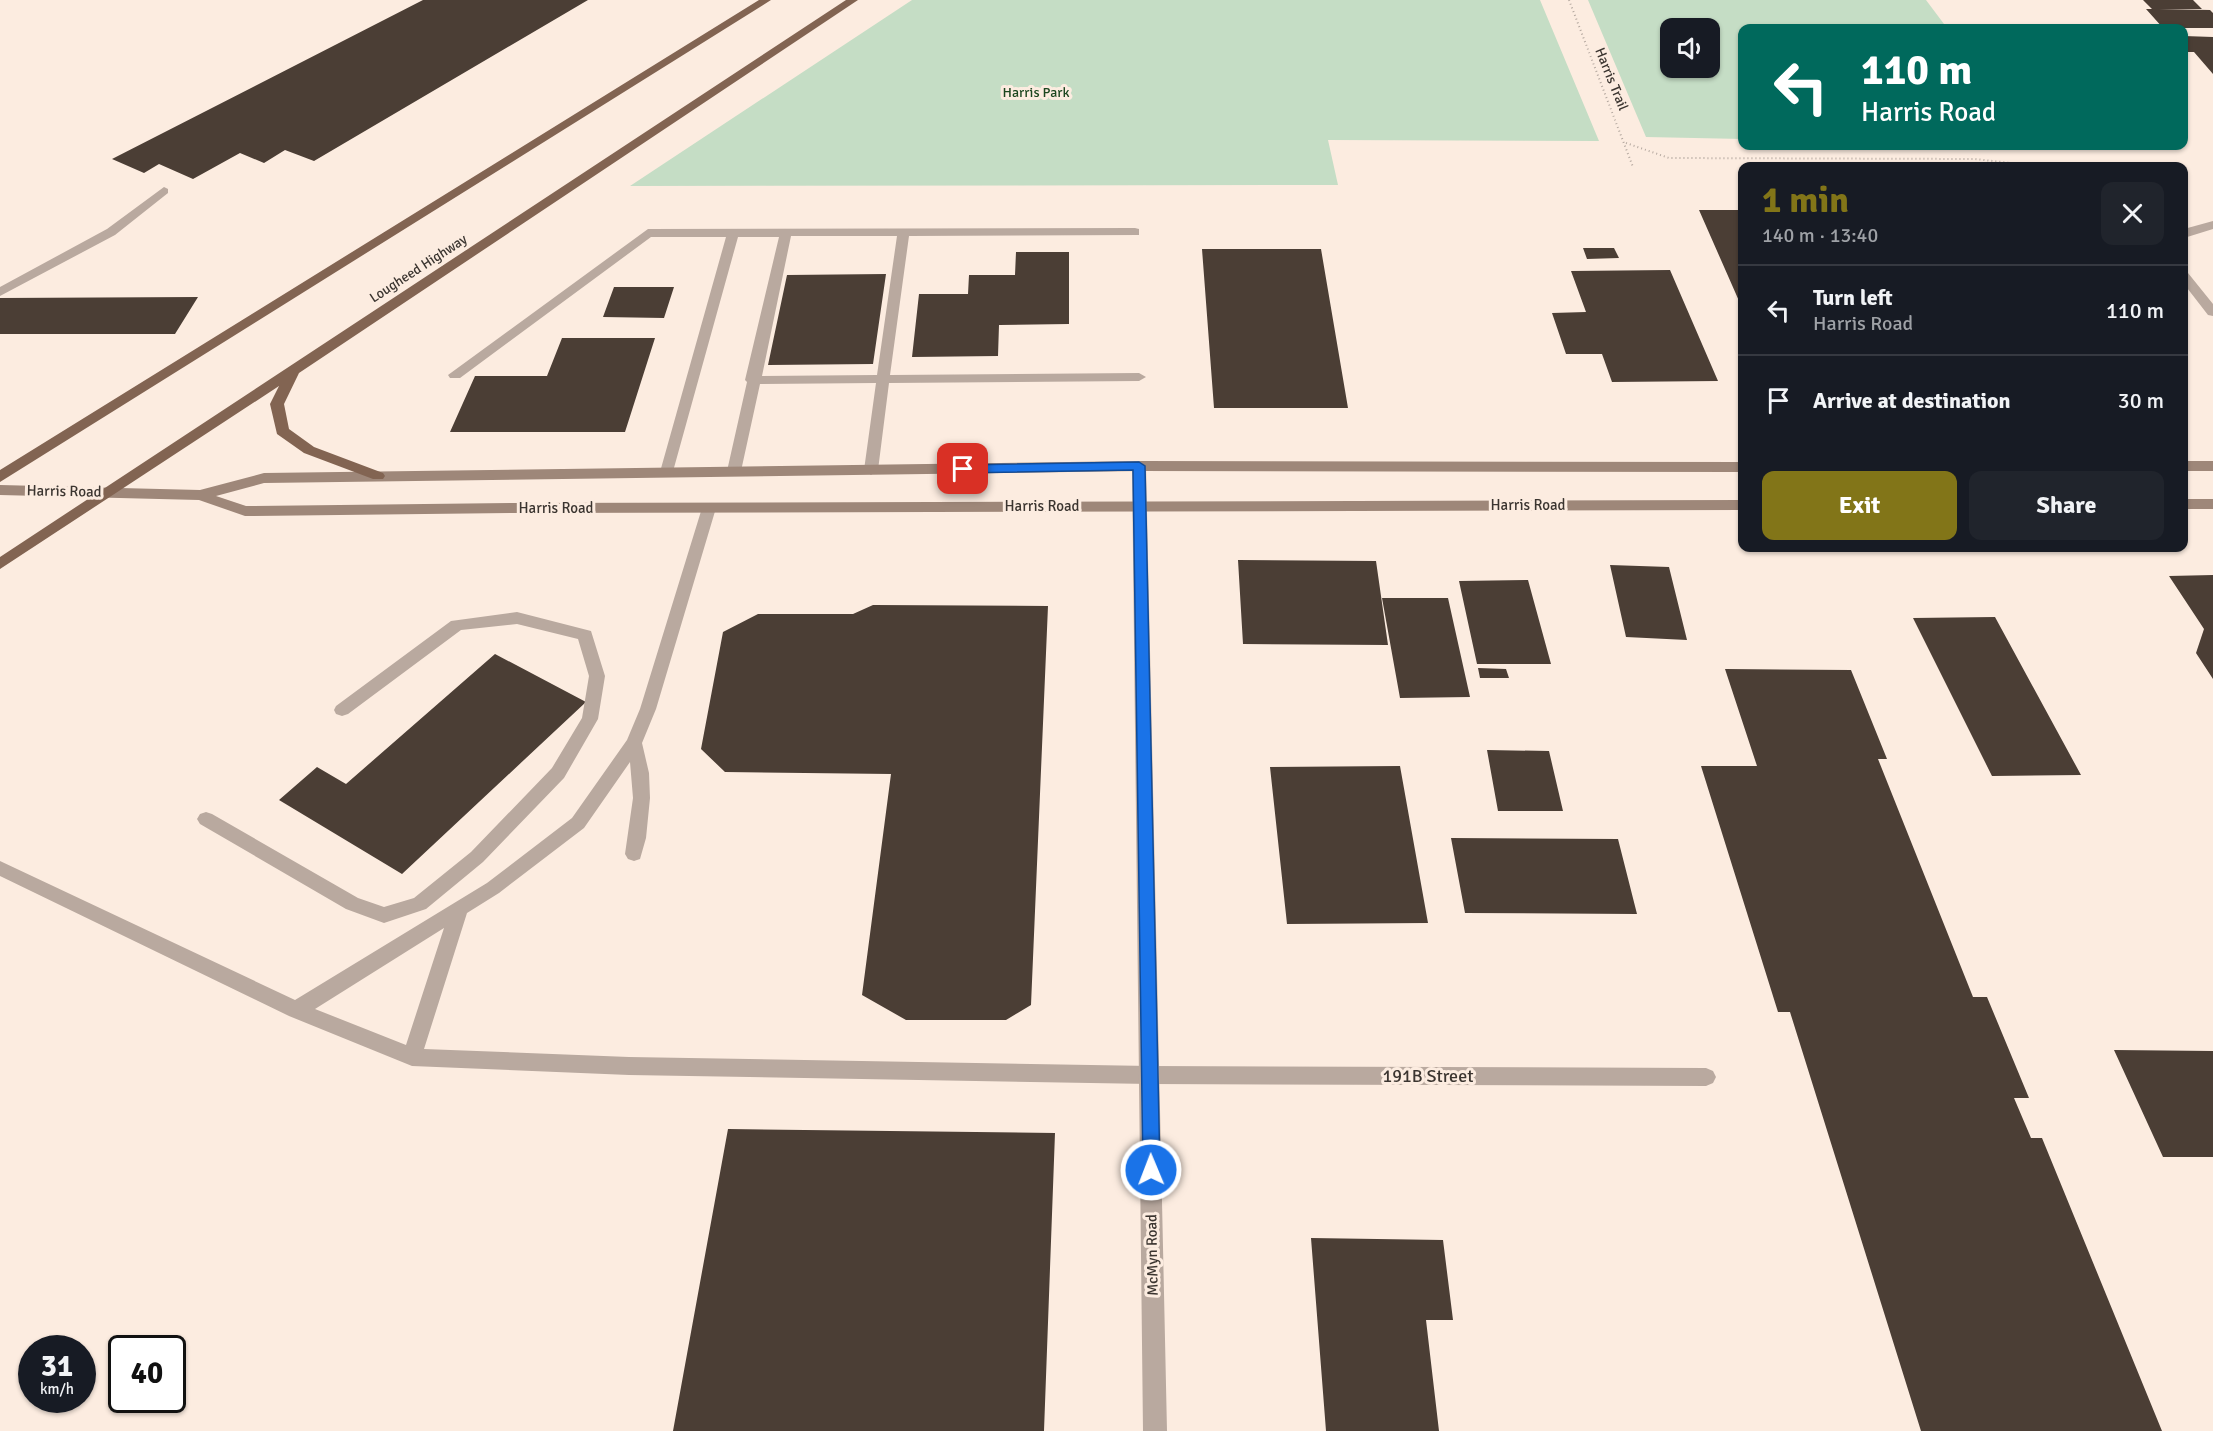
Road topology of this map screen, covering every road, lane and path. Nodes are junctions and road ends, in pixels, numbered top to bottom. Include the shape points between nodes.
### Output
1 (766, 0) edge
2 (854, 0) edge
3 (1569, 0) edge
4 (1626, 143) junction
5 (2002, 162) edge
6 (1633, 167) dead end
7 (164, 191) dead end
8 (2213, 225) edge
9 (1135, 232) dead end
10 (2188, 232) edge
11 (733, 233) junction
12 (786, 233) junction
13 (903, 233) junction
14 (2188, 281) edge
15 (0, 292) edge
16 (2213, 312) edge
17 (293, 370) junction
18 (455, 375) dead end
19 (1139, 377) dead end
20 (883, 379) junction
21 (752, 380) junction
22 (1139, 466) junction
23 (2188, 466) edge
24 (2213, 466) edge
25 (1738, 467) edge
26 (870, 470) junction
27 (734, 471) junction
28 (667, 472) junction
29 (378, 476) junction
30 (0, 477) edge
31 (0, 490) edge
32 (110, 491) junction
33 (200, 495) junction
34 (2188, 504) edge
35 (2213, 504) edge
36 (1738, 505) edge
37 (1140, 506) junction
38 (709, 508) junction
39 (0, 564) edge
40 (342, 710) dead end
41 (634, 742) junction
42 (206, 819) dead end
43 (634, 854) dead end
44 (0, 868) edge
45 (460, 908) junction
46 (296, 1010) junction
47 (412, 1057) junction
48 (1150, 1075) junction
49 (1706, 1077) dead end
50 (1155, 1431) edge

1 - 30 highway
2 - 17 highway, Lougheed Highway
3 - 4 path, Harris Trail
4 - 5 path via 1669,158
4 - 6 path, Harris Trail
7 - 15 street via 111,232
8 - 10 street
9 - 13 street
11 - 12 street
11 - 18 street via 648,233
11 - 28 street
12 - 13 street
12 - 21 street
13 - 20 street
14 - 16 street
17 - 29 highway via 277,404 282,430 309,450
17 - 32 highway, Lougheed Highway
19 - 20 street
20 - 21 street
20 - 26 street
21 - 27 street
22 - 25 main road, Harris Road
22 - 26 main road, Harris Road
22 - 37 street, McMyn Road
23 - 24 main road
26 - 27 main road, Harris Road
27 - 28 main road, Harris Road
28 - 29 main road, Harris Road
29 - 33 main road, Harris Road via 264,478
31 - 32 main road, Harris Road
32 - 33 main road, Harris Road
32 - 39 highway, Lougheed Highway
33 - 38 main road, Harris Road via 245,511
34 - 35 main road
36 - 37 main road, Harris Road
37 - 38 main road, Harris Road
37 - 48 street, McMyn Road
38 - 41 street via 648,709
40 - 42 street via 457,625 517,618 585,635 597,676 590,719 558,773 477,857 420,904 384,915 352,904
41 - 43 street via 642,773 642,804
41 - 45 street via 578,823 493,888
44 - 46 street, 191B Street
45 - 46 street
45 - 47 street
46 - 47 street, 191B Street
47 - 48 street, 191B Street via 629,1066
48 - 49 street, 191B Street
48 - 50 street, McMyn Road

